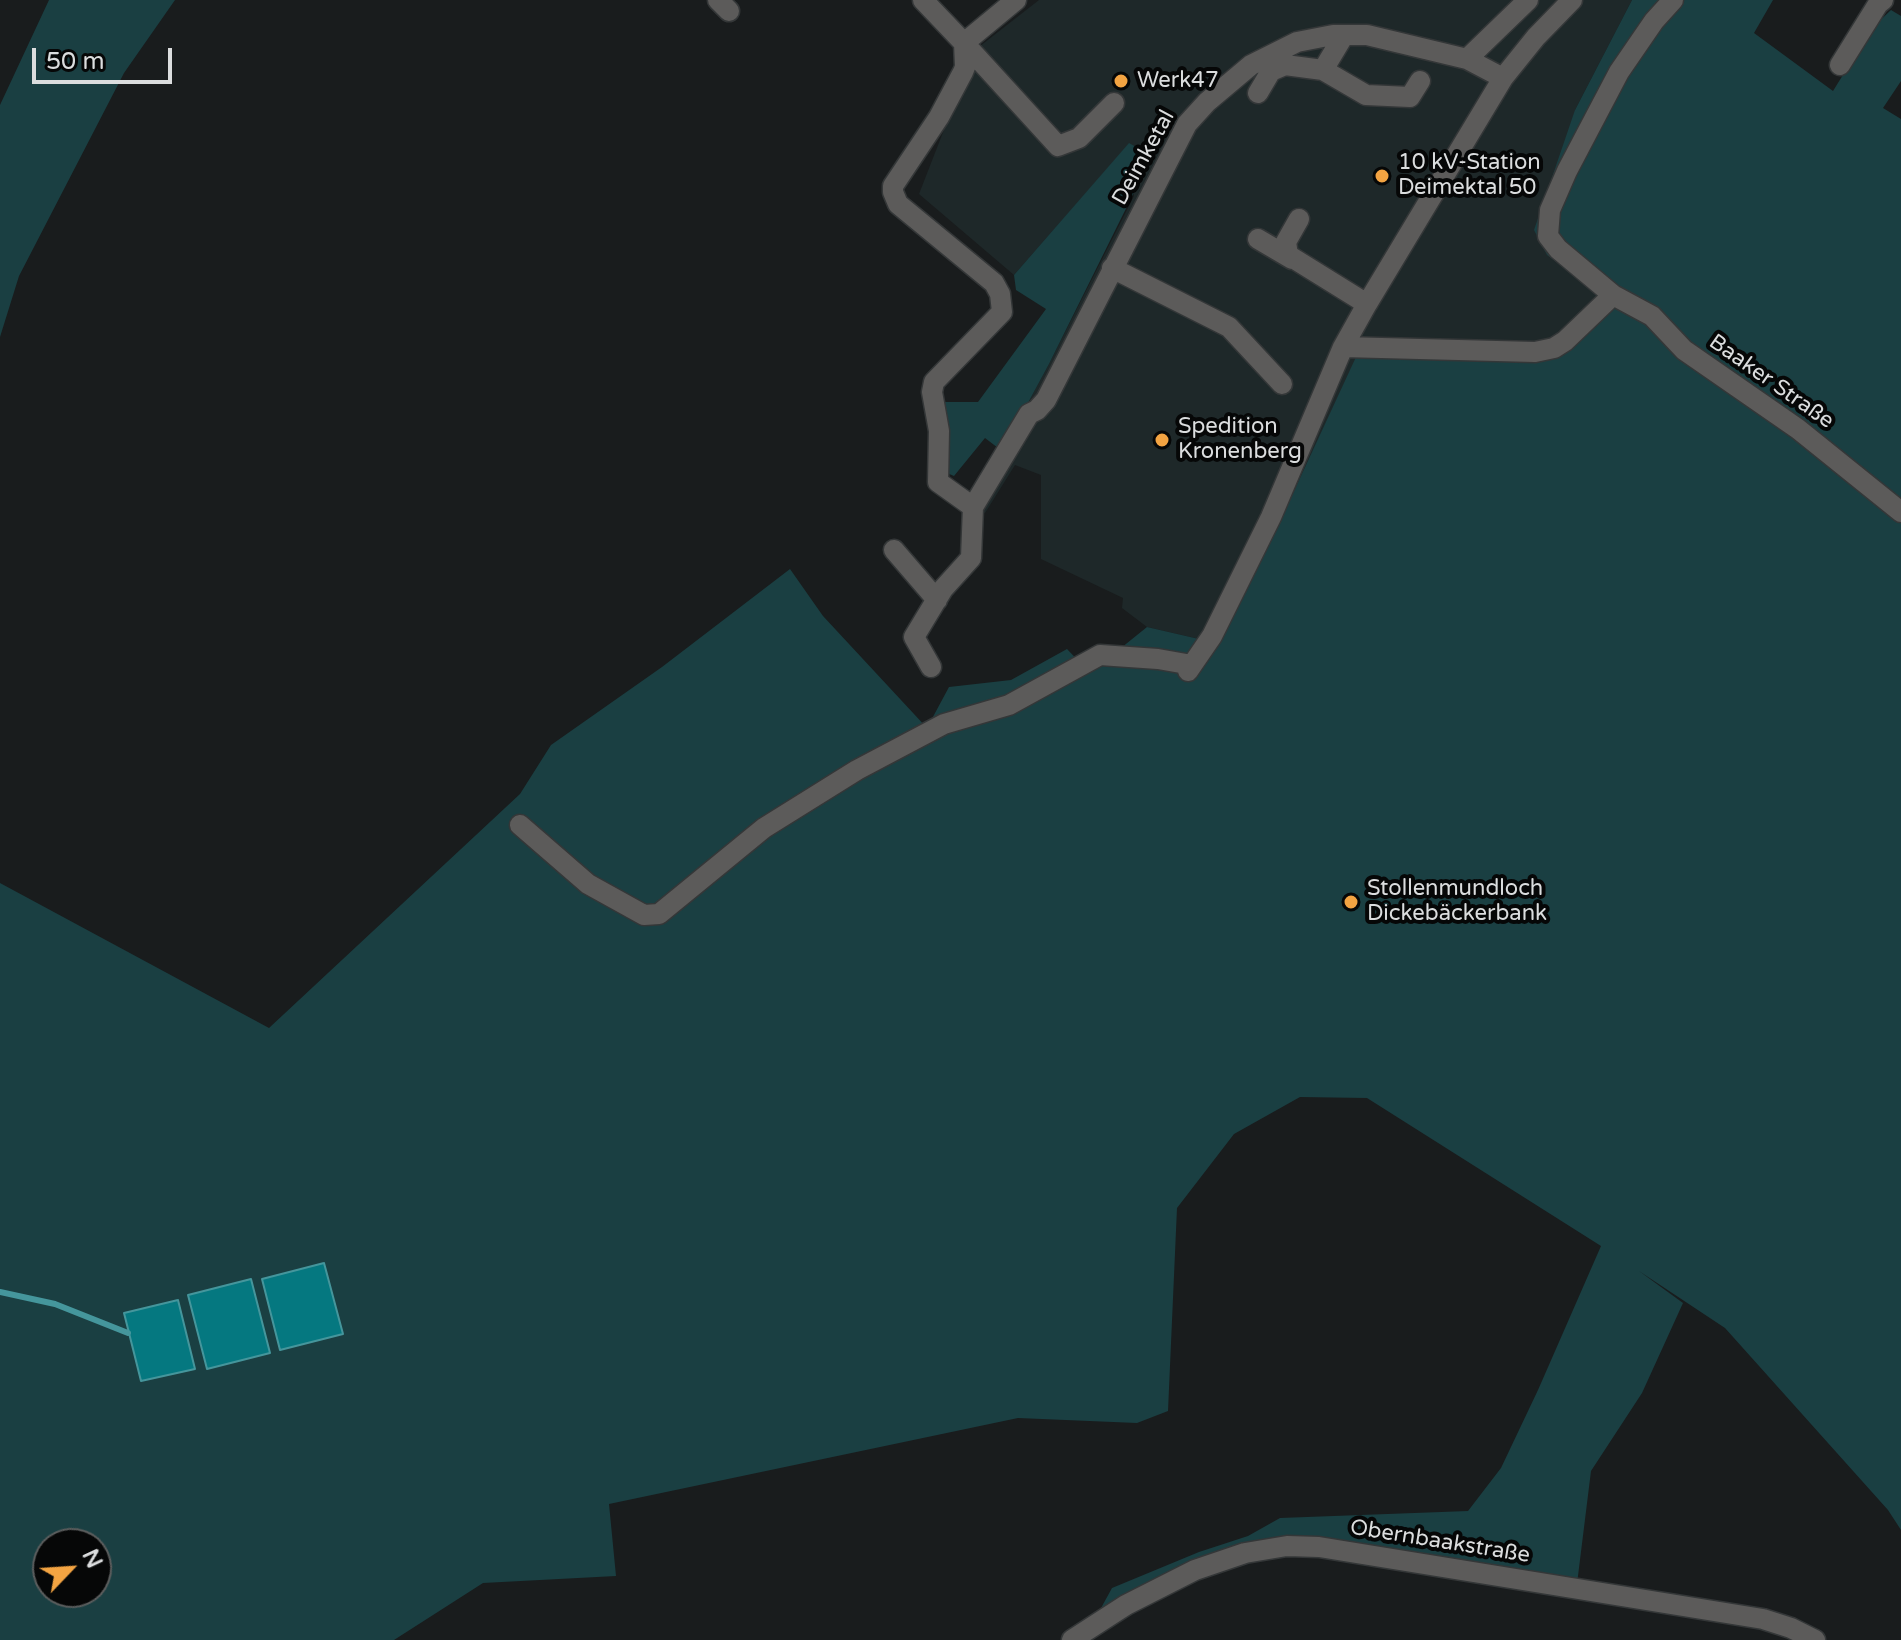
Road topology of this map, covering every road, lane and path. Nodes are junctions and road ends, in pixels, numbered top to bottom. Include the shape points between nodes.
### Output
1 (923, 0) edge
2 (1016, 0) edge
3 (1528, 0) edge
4 (1572, 0) edge
5 (1673, 0) edge
6 (1883, 0) edge
7 (1344, 35) junction
8 (964, 43) junction
9 (1467, 59) junction
10 (1840, 65) dead end
11 (1323, 70) junction
12 (1503, 78) junction
13 (1420, 81) dead end
14 (1258, 93) dead end
15 (1114, 103) dead end
16 (1299, 219) dead end
17 (1258, 239) dead end
18 (1292, 259) junction
19 (1112, 268) junction
20 (1613, 295) junction
21 (1367, 304) junction
22 (1343, 347) junction
23 (1282, 384) dead end
24 (973, 507) junction
25 (1901, 512) edge
26 (894, 550) dead end
27 (937, 600) junction
28 (931, 667) dead end
29 (520, 825) dead end
30 (1072, 1640) edge
31 (1815, 1640) edge

1 - 8 street
2 - 8 street
3 - 9 street
4 - 12 street
5 - 20 street, Baaker Straße via 1619,72 1550,210 1548,236
6 - 10 street
7 - 9 street, Deimketal via 1367,35
7 - 11 street
7 - 19 street, Deimketal via 1297,42 1251,65 1207,102 1187,124
8 - 15 street via 1058,146 1079,138
8 - 24 street via 963,72 893,192 898,204 994,283 1000,294 1002,312 934,382 932,392 939,431 938,482
9 - 12 street, Deimketal
11 - 13 street via 1366,95 1410,97
11 - 14 street via 1285,65 1271,71
12 - 21 street
16 - 18 street via 1286,242
17 - 18 street
18 - 21 street
19 - 23 street via 1229,327
19 - 24 street, Deimketal via 1046,400 1029,414
20 - 22 street via 1565,341 1535,352
20 - 25 street, Baaker Straße via 1652,316 1684,350 1798,429
21 - 22 street
22 - 29 street via 1271,517 1212,636 1190,668 1158,659 1100,655 1009,705 944,724 764,828 659,914 644,915 588,884
24 - 27 street via 971,558
26 - 27 street
27 - 28 street via 914,637
30 - 31 street, Obernbaakstraße via 1195,1570 1287,1546 1763,1619

